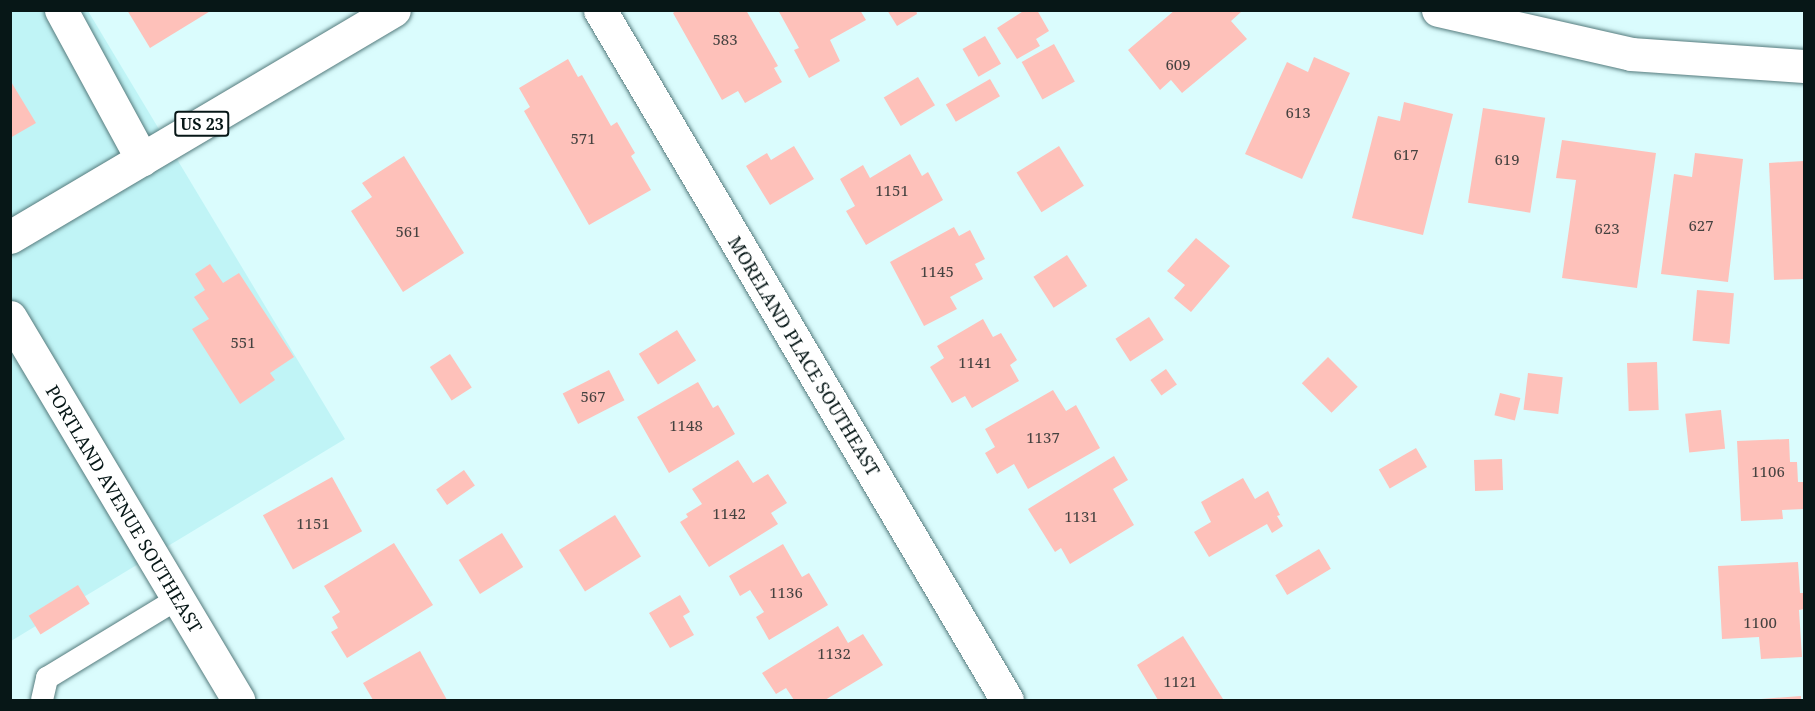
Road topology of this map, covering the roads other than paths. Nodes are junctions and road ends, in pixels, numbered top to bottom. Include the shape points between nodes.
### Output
1 (62, 10) edge
2 (394, 10) edge
3 (600, 10) edge
4 (1438, 10) edge
5 (1804, 66) edge
6 (142, 159) junction
7 (10, 237) edge
8 (10, 317) edge
9 (177, 599) junction
10 (42, 700) edge
11 (238, 700) edge
12 (1007, 700) edge

1 - 6 main road
2 - 6 main road, US 23
3 - 12 main road, MORELAND PLACE SOUTHEAST
4 - 5 main road via 1631,54
6 - 7 main road, US 23
8 - 9 main road, PORTLAND AVENUE SOUTHEAST
9 - 10 lane via 46,678
9 - 11 main road, PORTLAND AVENUE SOUTHEAST

